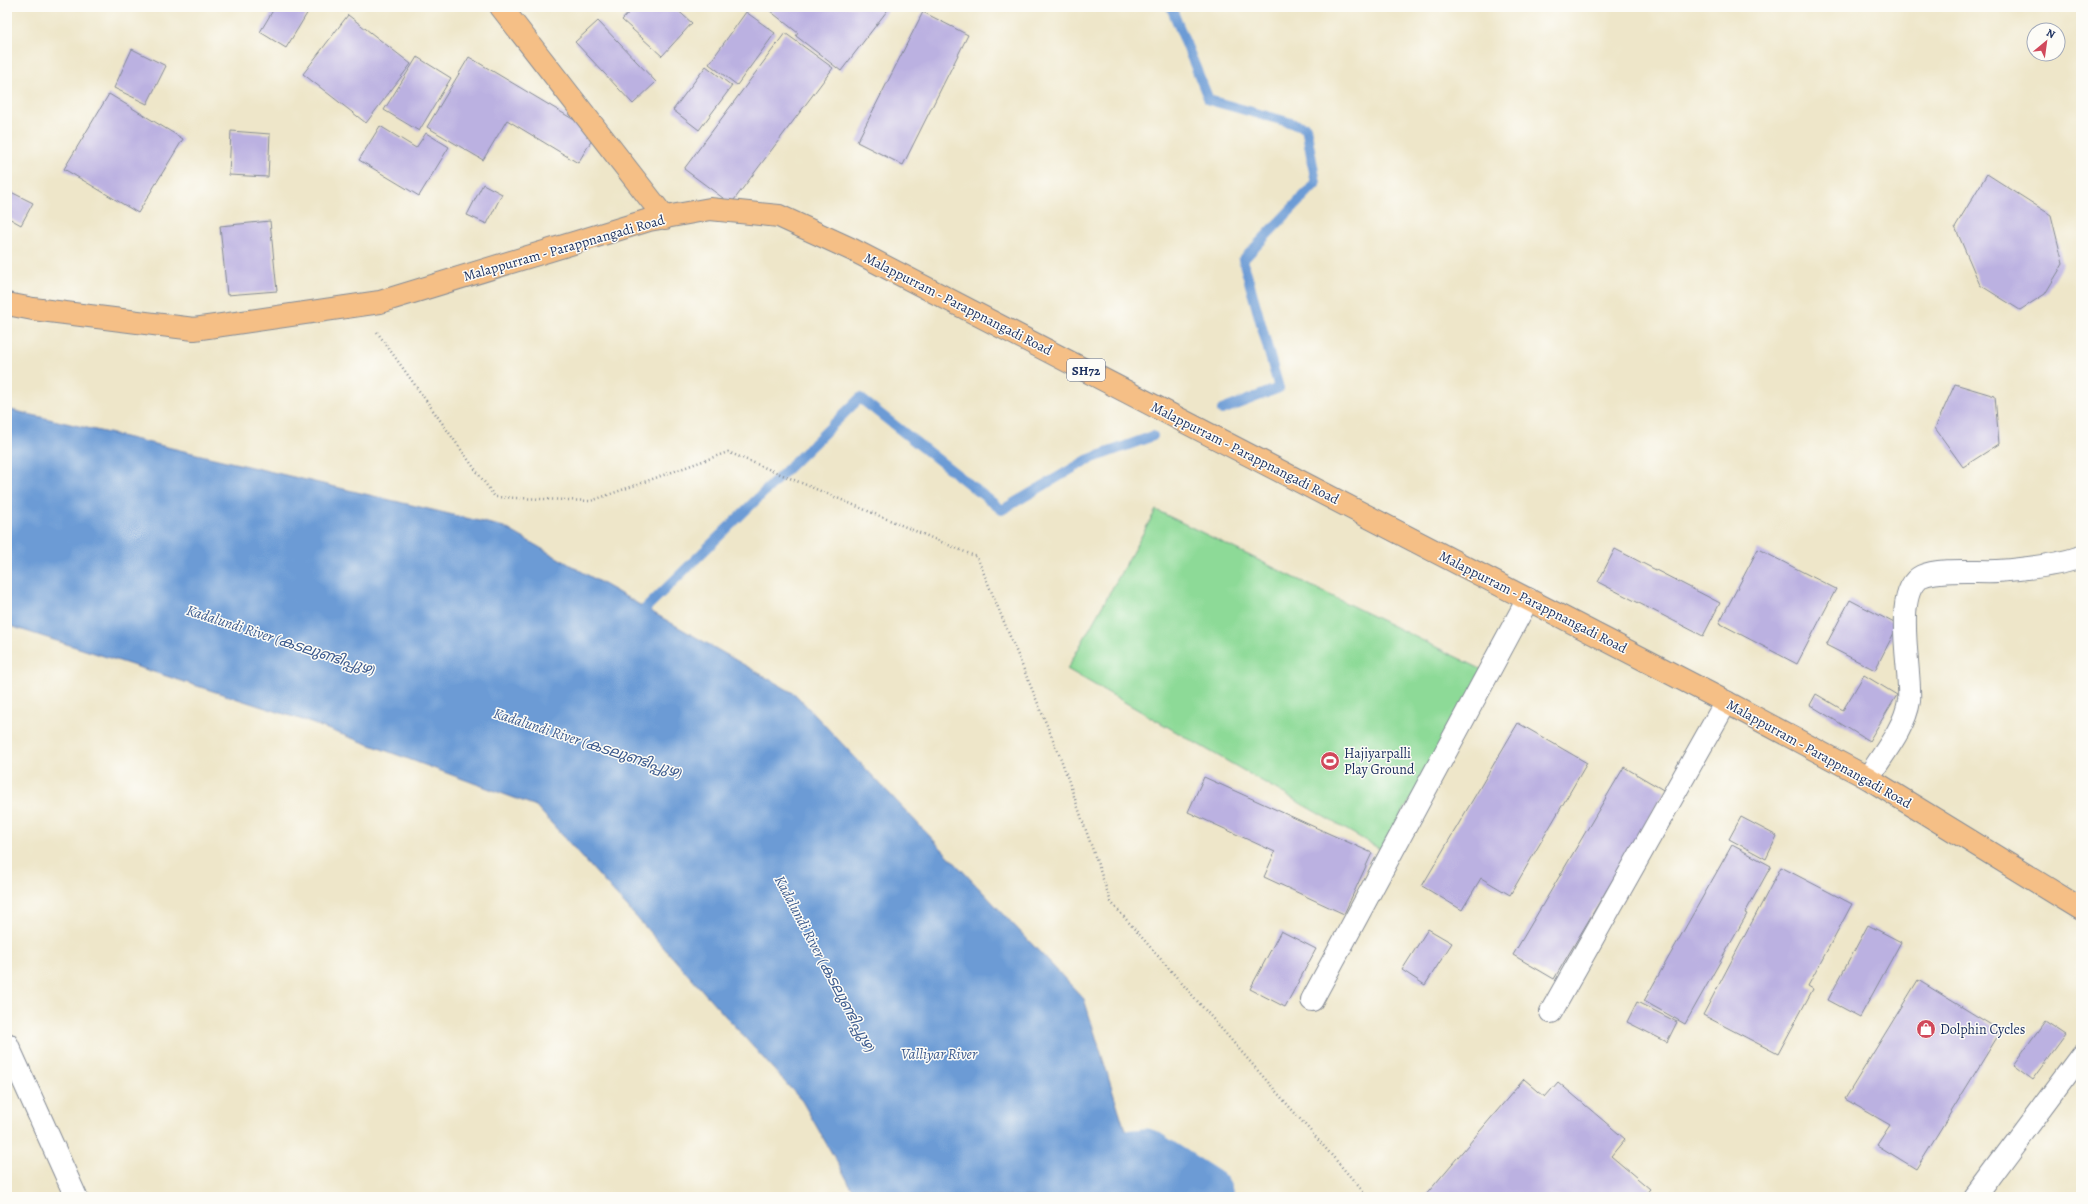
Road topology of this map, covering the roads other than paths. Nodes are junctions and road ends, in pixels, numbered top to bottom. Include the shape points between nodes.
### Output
1 (501, 7) edge
2 (665, 218) junction
3 (7, 304) edge
4 (2081, 557) edge
5 (1528, 599) junction
6 (1726, 702) junction
7 (1868, 778) junction
8 (2081, 909) edge
9 (1312, 1000) dead end
10 (1551, 1012) dead end
11 (7, 1044) edge
12 (2081, 1055) edge
13 (76, 1197) edge
14 (1975, 1197) edge

1 - 2 main road
2 - 3 main road, Malappurram - Parappnangadi Road / SH72 via 649,220 380,302 194,329
2 - 5 main road, Malappurram - Parappnangadi Road / SH72 via 710,209 779,216 853,250
4 - 7 street via 1998,571 1935,573 1921,576 1910,587 1904,614 1909,701 1905,716
5 - 6 main road, Malappurram - Parappnangadi Road / SH72
5 - 9 street
6 - 7 main road, Malappurram - Parappnangadi Road / SH72
6 - 10 street
7 - 8 main road, Malappurram - Parappnangadi Road / SH72
11 - 13 street
12 - 14 street

